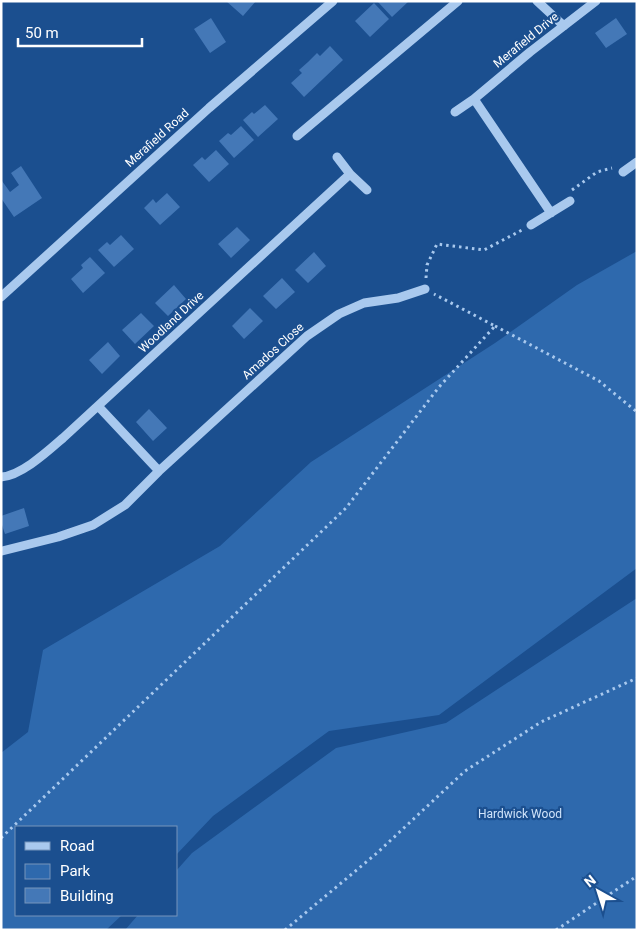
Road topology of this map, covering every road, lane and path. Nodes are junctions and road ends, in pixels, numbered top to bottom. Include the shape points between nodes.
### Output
1 (333, 1) edge
2 (458, 1) edge
3 (537, 1) edge
4 (596, 1) edge
5 (564, 26) junction
6 (474, 99) junction
7 (455, 112) dead end
8 (297, 136) dead end
9 (337, 157) dead end
10 (637, 162) edge
11 (613, 167) dead end
12 (623, 172) dead end
13 (350, 174) junction
14 (367, 190) dead end
15 (570, 201) joint
16 (551, 213) junction
17 (531, 226) joint
18 (425, 289) junction
19 (1, 297) edge
20 (496, 326) junction
21 (98, 406) junction
22 (637, 412) edge
23 (159, 471) junction
24 (1, 478) edge
25 (2, 551) edge
26 (637, 678) edge
27 (1, 838) edge
28 (637, 876) edge
29 (285, 930) edge
30 (556, 930) edge

1 - 19 street, Merafield Road via 209,108
2 - 8 street
3 - 5 street
4 - 5 street, Merafield Drive
5 - 6 street, Merafield Drive
6 - 7 street, Merafield Drive
6 - 16 street
9 - 13 street
10 - 12 street
11 - 15 path via 597,172 568,192
13 - 14 street
13 - 21 street, Woodland Drive
15 - 16 street
16 - 17 street
17 - 18 path via 484,250 437,244 427,265
18 - 20 path
18 - 23 street, Amados Close via 398,298 364,302 339,314 307,336
20 - 22 path via 599,380
20 - 27 path via 440,387 346,508
21 - 23 street
21 - 24 street, Woodland Drive via 35,462
23 - 25 street, Amados Close via 125,504 93,525
26 - 29 path via 541,722 465,771 377,853
28 - 30 path

